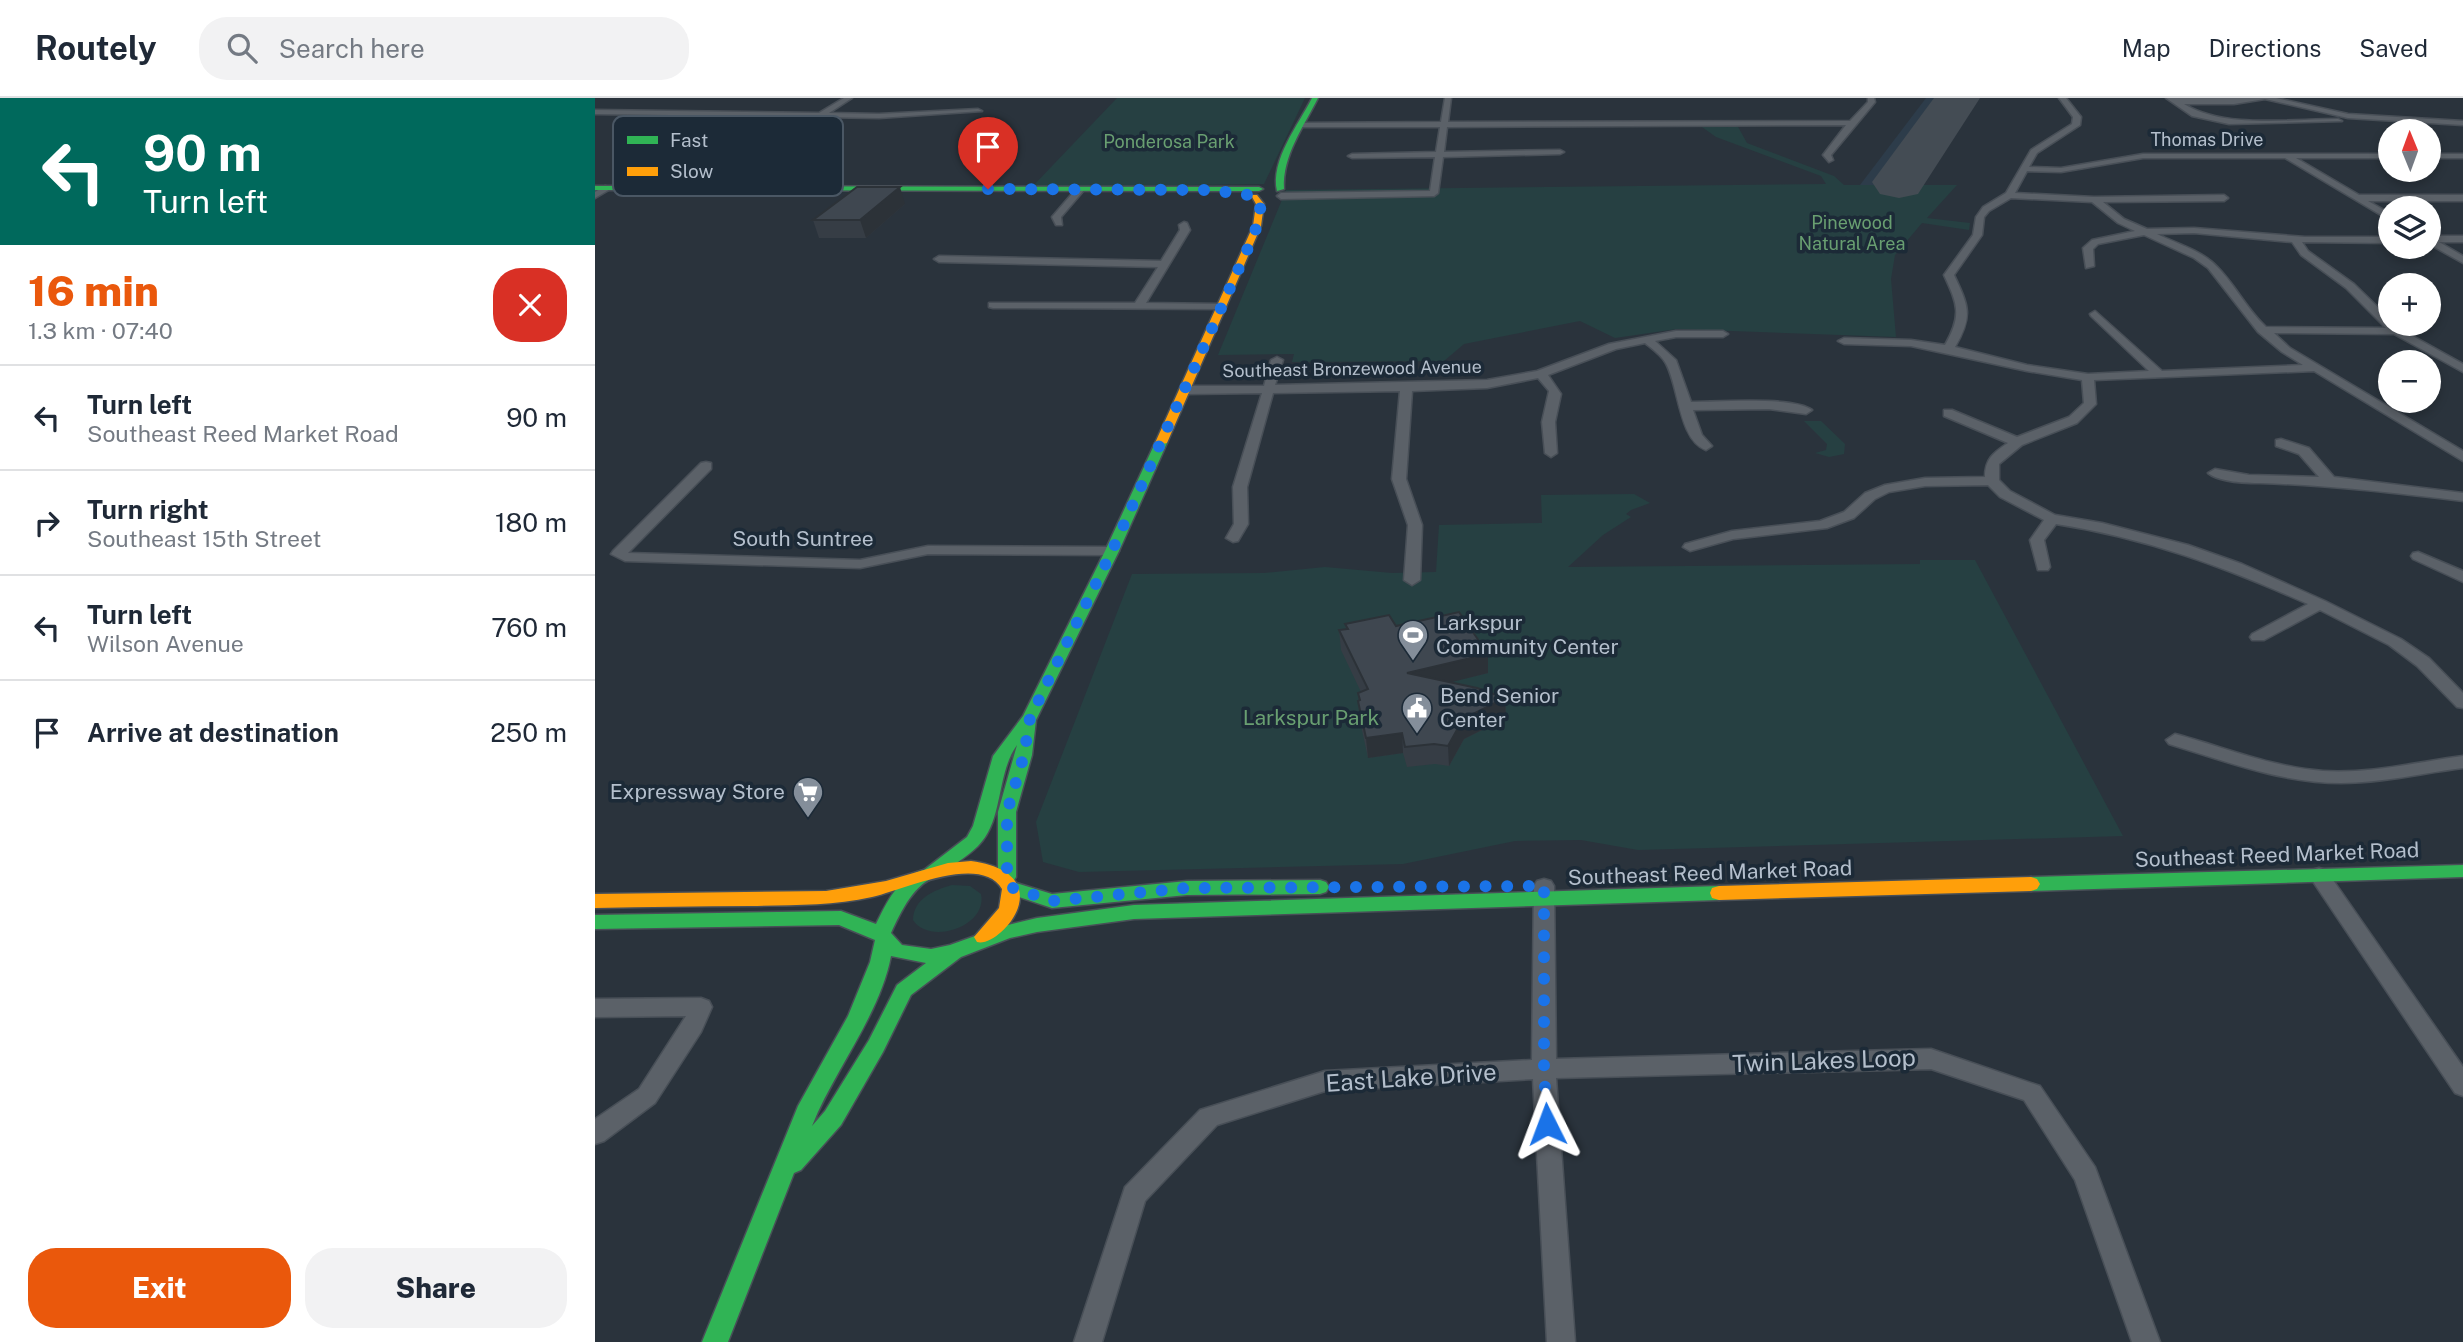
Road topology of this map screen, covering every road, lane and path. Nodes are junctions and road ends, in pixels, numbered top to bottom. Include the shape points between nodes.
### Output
1 (849, 98) edge
2 (1315, 98) edge
3 (1448, 98) edge
4 (1871, 98) edge
5 (2061, 98) edge
6 (2264, 98) edge
7 (2173, 100) edge
8 (978, 111) dead end
9 (1761, 111) dead end
10 (595, 112) edge
11 (822, 116) junction
12 (2348, 116) junction
13 (1769, 122) junction
14 (1852, 123) junction
15 (2463, 123) edge
16 (1443, 124) junction
17 (1301, 125) junction
18 (1560, 152) dead end
19 (1440, 154) junction
20 (1352, 156) dead end
21 (2288, 156) junction
22 (2378, 156) edge
23 (2441, 156) edge
24 (2463, 156) edge
25 (1829, 160) dead end
26 (2025, 169) junction
27 (843, 189) edge
28 (1080, 190) junction
29 (1270, 191) junction
30 (2009, 195) junction
31 (2224, 198) dead end
32 (2358, 198) junction
33 (2463, 198) edge
34 (2094, 200) junction
35 (2378, 210) edge
36 (1059, 223) dead end
37 (1184, 225) dead end
38 (2143, 233) junction
39 (2295, 239) junction
40 (2463, 239) edge
41 (2378, 240) edge
42 (2441, 240) edge
43 (2441, 247) edge
44 (939, 259) dead end
45 (2463, 260) edge
46 (1165, 264) junction
47 (2089, 265) dead end
48 (993, 305) dead end
49 (1138, 307) junction
50 (1221, 307) junction
51 (2378, 313) edge
52 (2095, 314) dead end
53 (2262, 330) junction
54 (2378, 331) edge
55 (1723, 334) dead end
56 (2405, 336) edge
57 (1647, 339) junction
58 (1844, 341) dead end
59 (1948, 349) junction
60 (1277, 360) dead end
61 (2314, 368) junction
62 (2463, 369) edge
63 (1540, 374) junction
64 (2161, 376) junction
65 (2088, 377) junction
66 (1406, 388) junction
67 (1270, 389) junction
68 (1185, 390) junction
69 (1686, 406) junction
70 (1806, 410) dead end
71 (1948, 413) dead end
72 (2017, 442) junction
73 (2281, 443) dead end
74 (1706, 446) dead end
75 (1551, 453) dead end
76 (2463, 457) edge
77 (706, 466) dead end
78 (2215, 473) dead end
79 (1992, 481) junction
80 (2330, 481) junction
81 (2463, 497) edge
82 (2052, 519) junction
83 (1233, 538) dead end
84 (1691, 547) dead end
85 (1112, 551) junction
86 (2418, 556) dead end
87 (2043, 567) dead end
88 (2463, 576) edge
89 (1412, 580) dead end
90 (2320, 604) junction
91 (2258, 637) dead end
92 (2463, 703) edge
93 (1030, 718) junction
94 (2175, 740) dead end
95 (2463, 762) edge
96 (2463, 858) edge
97 (2463, 871) edge
98 (927, 874) junction
99 (2319, 875) junction
100 (1010, 883) junction
101 (1332, 887) dead end
102 (1386, 887) dead end
103 (1543, 893) junction
104 (595, 901) edge
105 (595, 922) edge
106 (883, 937) junction
107 (975, 943) junction
108 (955, 951) junction
109 (595, 1008) edge
110 (1544, 1069) junction
111 (2463, 1086) edge
112 (595, 1133) edge
113 (783, 1174) junction
114 (715, 1342) edge
115 (1088, 1342) edge
116 (1561, 1342) edge
117 (2146, 1342) edge

1 - 11 street
2 - 17 main road
3 - 16 street
4 - 14 street via 1873,102
5 - 26 street via 2077,117 2077,125 2034,152
6 - 7 street
6 - 12 street
7 - 12 street via 2195,114 2245,123 2327,123
8 - 11 street
9 - 13 street
10 - 11 street
12 - 15 street
13 - 14 street
13 - 16 street
14 - 25 street via 1827,155
16 - 17 street
16 - 19 street
17 - 29 main road
18 - 19 street
19 - 20 street
19 - 29 street via 1434,193
21 - 22 street, Thomas Drive
21 - 26 street, Thomas Drive via 2143,156 2061,170
21 - 32 street
23 - 24 street
26 - 30 street
27 - 28 main road
28 - 29 main road
28 - 36 street via 1056,217
29 - 50 main road
30 - 34 street
30 - 59 street via 1980,217 1981,228 1973,246 1949,275 1965,308 1962,326
31 - 34 street
32 - 33 street
32 - 35 street
34 - 38 street
37 - 46 street
38 - 39 street via 2207,229
38 - 47 street via 2095,242 2088,248
38 - 53 street via 2211,266
39 - 41 street
39 - 51 street via 2304,253 2350,286
40 - 42 street
43 - 45 street
44 - 46 street
46 - 49 street
48 - 49 street
49 - 50 street
50 - 68 main road
52 - 64 street
53 - 54 street
53 - 61 street
55 - 57 street, Southeast Bronzewood Avenue
56 - 62 street
57 - 63 street, Southeast Bronzewood Avenue via 1613,346
57 - 69 street via 1670,360
58 - 59 street
59 - 65 street
60 - 67 street
61 - 64 street
61 - 76 street
63 - 66 street, Southeast Bronzewood Avenue via 1487,384
63 - 75 street via 1555,386 1557,397 1548,419
64 - 65 street
65 - 72 street via 2090,404 2073,420
66 - 67 street, Southeast Bronzewood Avenue
66 - 89 street via 1399,479 1415,525
67 - 68 street, Southeast Bronzewood Avenue
67 - 83 street via 1240,487 1241,524
68 - 85 main road
69 - 70 street via 1769,405
69 - 74 street via 1696,436
71 - 72 street
72 - 79 street via 1997,456
73 - 80 street via 2304,451
77 - 85 street, South Suntree via 618,554 860,564 928,550
78 - 80 street
79 - 82 street via 2005,494
79 - 84 street via 1925,482 1885,489 1849,515 1822,525 1732,535
80 - 81 street
82 - 87 street via 2037,541
82 - 90 street via 2183,548
85 - 93 main road
86 - 88 street
90 - 91 street
90 - 92 street via 2395,642 2423,662
93 - 98 main road via 1001,756 982,826 973,841
93 - 100 main road via 1007,812
94 - 95 street via 2323,777 2356,777
96 - 103 main road, Southeast Reed Market Road
97 - 99 main road, Southeast Reed Market Road
98 - 100 main road via 964,866 981,868
98 - 104 main road via 824,898
98 - 106 main road via 897,899
99 - 103 main road, Southeast Reed Market Road
99 - 111 street
100 - 101 main road via 1052,901 1187,888
100 - 107 main road via 1012,905 1005,919
102 - 103 main road, Southeast Reed Market Road
103 - 107 main road, Southeast Reed Market Road via 1173,909 1045,923
103 - 110 street
105 - 106 main road, Southeast Reed Market Road via 841,918
106 - 108 main road, Southeast Reed Market Road via 895,950 910,956
106 - 113 main road via 880,962 858,1018 809,1106
107 - 108 main road, Southeast Reed Market Road
108 - 113 main road via 904,990 832,1118
109 - 112 street via 701,1007 647,1096
110 - 115 street, East Lake Drive via 1325,1081 1209,1117 1134,1195
110 - 116 street
110 - 117 street, Twin Lakes Loop via 1931,1059 2032,1093 2086,1175
113 - 114 main road

